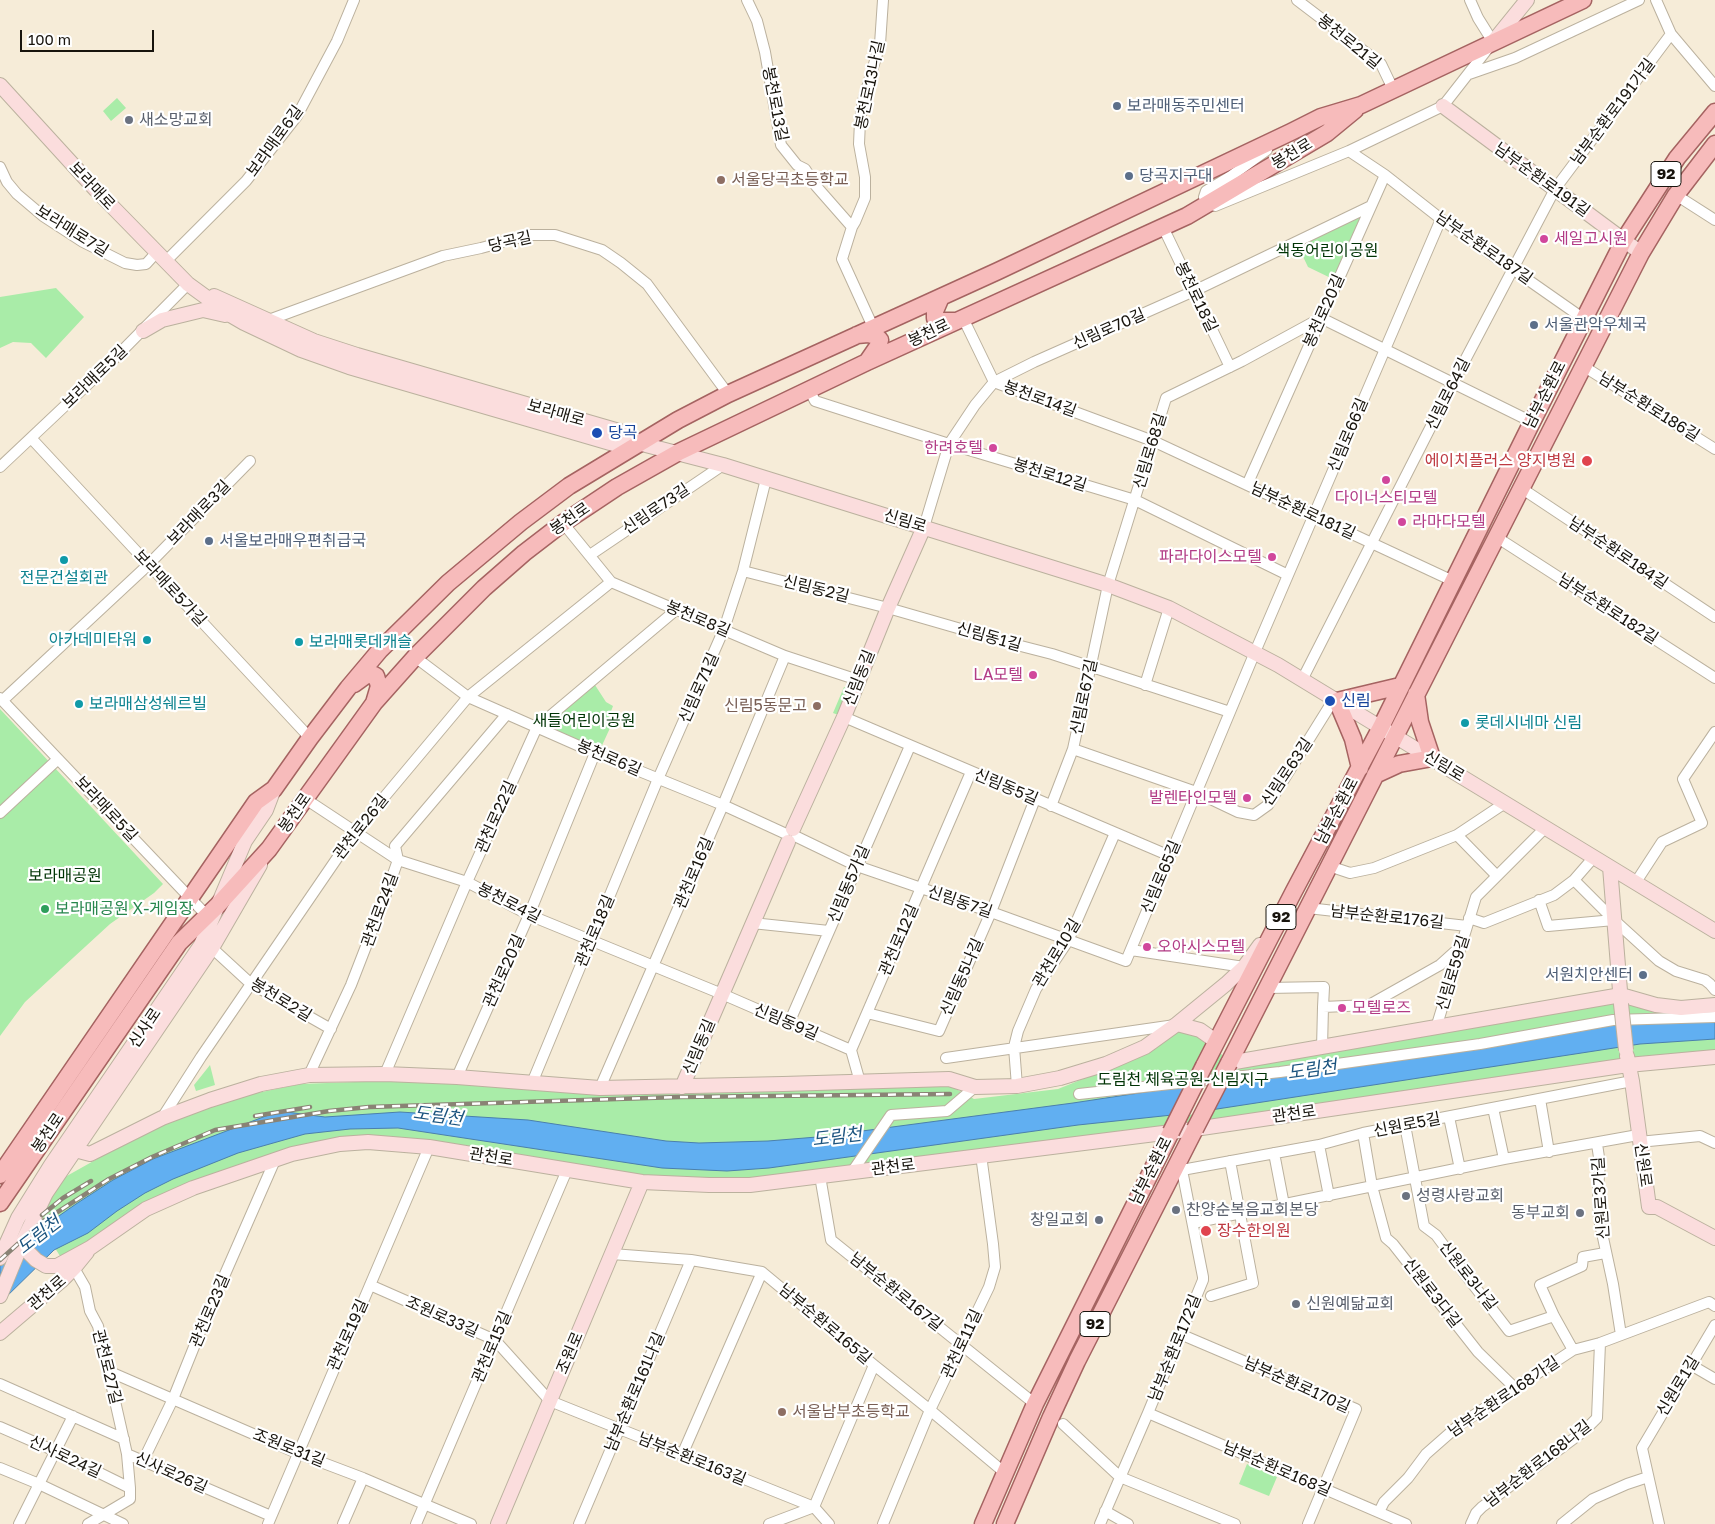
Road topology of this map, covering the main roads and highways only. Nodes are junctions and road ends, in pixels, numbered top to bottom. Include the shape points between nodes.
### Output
1 (1527, 0) edge
2 (1583, 0) edge
3 (1493, 42) junction
4 (0, 85) edge
5 (1361, 105) junction
6 (1443, 106) road end
7 (1715, 112) edge
8 (1715, 144) edge
9 (1624, 240) junction
10 (1641, 253) junction
11 (188, 284) junction
12 (941, 297) junction
13 (232, 316) junction
14 (959, 320) junction
15 (143, 331) road end
16 (857, 334) junction
17 (867, 362) junction
18 (638, 443) junction
19 (679, 452) junction
20 (924, 527) junction
21 (1400, 686) junction
22 (348, 688) junction
23 (1421, 688) junction
24 (1336, 700) junction
25 (374, 703) junction
26 (1381, 727) junction
27 (1395, 736) junction
28 (1432, 758) junction
29 (1360, 768) junction
30 (1375, 775) junction
31 (274, 789) junction
32 (270, 848) junction
33 (1610, 867) junction
34 (1294, 891) junction
35 (212, 914) junction
36 (1715, 930) edge
37 (1621, 999) junction
38 (1715, 1005) edge
39 (1177, 1024) junction
40 (1217, 1042) junction
41 (1715, 1057) edge
42 (1229, 1063) junction
43 (1628, 1065) junction
44 (682, 1087) junction
45 (1192, 1090) junction
46 (1211, 1099) junction
47 (1196, 1129) junction
48 (1171, 1132) junction
49 (75, 1150) junction
50 (56, 1168) junction
51 (0, 1175) edge
52 (642, 1182) junction
53 (0, 1203) edge
54 (1133, 1208) junction
55 (1150, 1217) junction
56 (1715, 1238) edge
57 (21, 1245) junction
58 (90, 1248) junction
59 (0, 1258) edge
60 (0, 1296) edge
61 (0, 1334) edge
62 (498, 1524) edge
63 (983, 1524) edge
64 (1005, 1524) edge

1 - 3 main road
2 - 3 main road, 봉천로
3 - 5 main road, 봉천로
4 - 11 main road, 보라매로
5 - 12 main road, 봉천로 via 1321,117
5 - 14 main road, 봉천로 via 1327,133 1187,216
6 - 9 main road, 남부순환로191길
7 - 9 main road, 남부순환로 / 92 via 1677,158
8 - 10 main road, 남부순환로 / 92 via 1676,195
9 - 10 main road, 남부순환로191길
9 - 21 main road, 남부순환로 / 92
10 - 23 main road, 남부순환로 / 92
11 - 13 main road, 보라매로
11 - 18 main road, 보라매로 via 314,341 626,433
12 - 14 main road via 935,318
12 - 16 main road, 봉천로
13 - 15 main road via 204,310 162,320
13 - 18 main road, 보라매로 via 301,350 349,367 617,445
14 - 17 main road, 봉천로
16 - 17 main road via 876,336 880,340
16 - 18 main road, 봉천로 via 728,394
17 - 19 main road, 봉천로
18 - 19 main road, 신림로
18 - 22 main road, 봉천로 via 568,486 463,570 380,650
19 - 20 main road, 신림로
19 - 25 main road, 봉천로 via 617,487 563,523 484,588
20 - 24 main road, 신림로 via 1170,608 1255,652
20 - 44 main road, 신림동길
21 - 24 main road
21 - 26 main road, 남부순환로 / 92
22 - 25 main road via 365,676 376,676 379,686
22 - 31 main road, 봉천로
23 - 27 main road, 남부순환로 / 92
23 - 28 main road via 1420,722
24 - 26 main road, 신림로
24 - 29 main road via 1353,739
25 - 32 main road, 봉천로
26 - 27 main road, 신림로
26 - 29 main road, 남부순환로 / 92
27 - 28 main road, 신림로
27 - 30 main road, 남부순환로 / 92
28 - 30 main road via 1399,764
28 - 33 main road, 신림로
29 - 34 main road, 남부순환로 / 92
30 - 42 main road, 남부순환로 / 92
31 - 35 main road, 신사로 via 266,810 245,840
31 - 51 main road, 봉천로 via 256,802
32 - 35 main road, 봉천로
32 - 49 main road, 신사로 via 212,948
33 - 36 main road, 신림로
33 - 37 main road
34 - 39 main road via 1244,966
34 - 40 main road, 남부순환로 / 92
35 - 50 main road, 신사로 via 201,945
35 - 53 main road, 봉천로 via 179,943
37 - 38 main road via 1681,1008
37 - 42 main road
37 - 43 main road, 신원로, bridge
39 - 40 main road via 1200,1030
39 - 44 main road via 1145,1047 1106,1064 1060,1078 1017,1086 975,1087 950,1079
40 - 45 main road, 남부순환로 / 92, bridge
41 - 43 main road, 관천로
42 - 46 main road, 남부순환로 / 92, bridge
43 - 47 main road, 관천로
43 - 56 main road, 신원로 via 1649,1207 1657,1207
44 - 49 main road via 600,1088 457,1077 309,1075 235,1091 162,1118 90,1154
45 - 46 main road, bridge via 1191,1096 1197,1104 1206,1104
45 - 48 main road, 남부순환로 / 92, bridge
46 - 47 main road, 남부순환로 / 92, bridge
47 - 48 main road, 관천로
47 - 55 main road, 남부순환로 / 92 via 1179,1169
48 - 52 main road, 관천로 via 750,1185
48 - 54 main road, 남부순환로 / 92
49 - 50 main road, 신사로
50 - 57 main road, 신사로
50 - 59 main road, 신사로 via 18,1218
52 - 58 main road, 관천로 via 429,1147 368,1142 340,1144 292,1154 193,1188 146,1209
52 - 62 main road, 조원로
54 - 55 main road via 1144,1203 1151,1210
54 - 63 main road, 남부순환로 / 92 via 1035,1404
55 - 64 main road, 남부순환로 / 92 via 1077,1361
57 - 58 main road, 관천로 via 29,1255 46,1266 57,1266
57 - 60 main road, 신사로
58 - 61 main road, 관천로 via 74,1268

